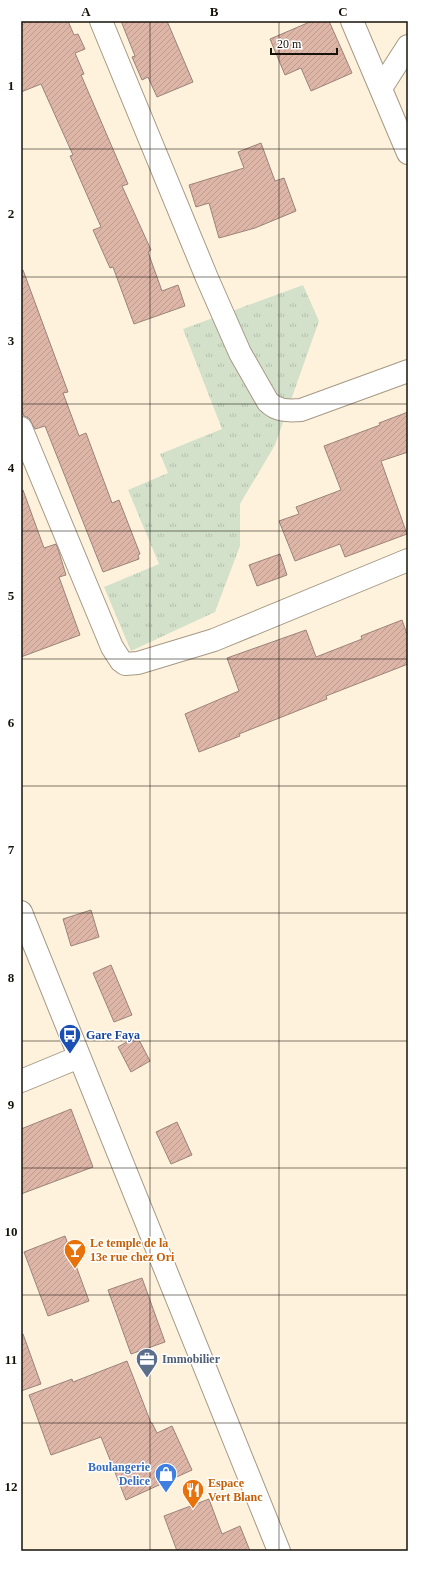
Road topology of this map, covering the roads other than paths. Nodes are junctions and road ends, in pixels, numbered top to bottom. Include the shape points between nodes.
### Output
1 (101, 21) edge
2 (352, 21) edge
3 (408, 46) edge
4 (381, 88) junction
5 (408, 153) edge
6 (408, 371) edge
7 (21, 428) edge
8 (408, 560) edge
9 (21, 912) edge
10 (79, 1057) junction
11 (21, 1081) edge
12 (279, 1551) edge

1 - 6 street via 206,278 240,353 273,408 286,411 301,410
2 - 4 street
3 - 4 street
4 - 5 street
7 - 8 street via 112,647 125,664 138,663 214,640
9 - 10 street
10 - 11 street
10 - 12 street

